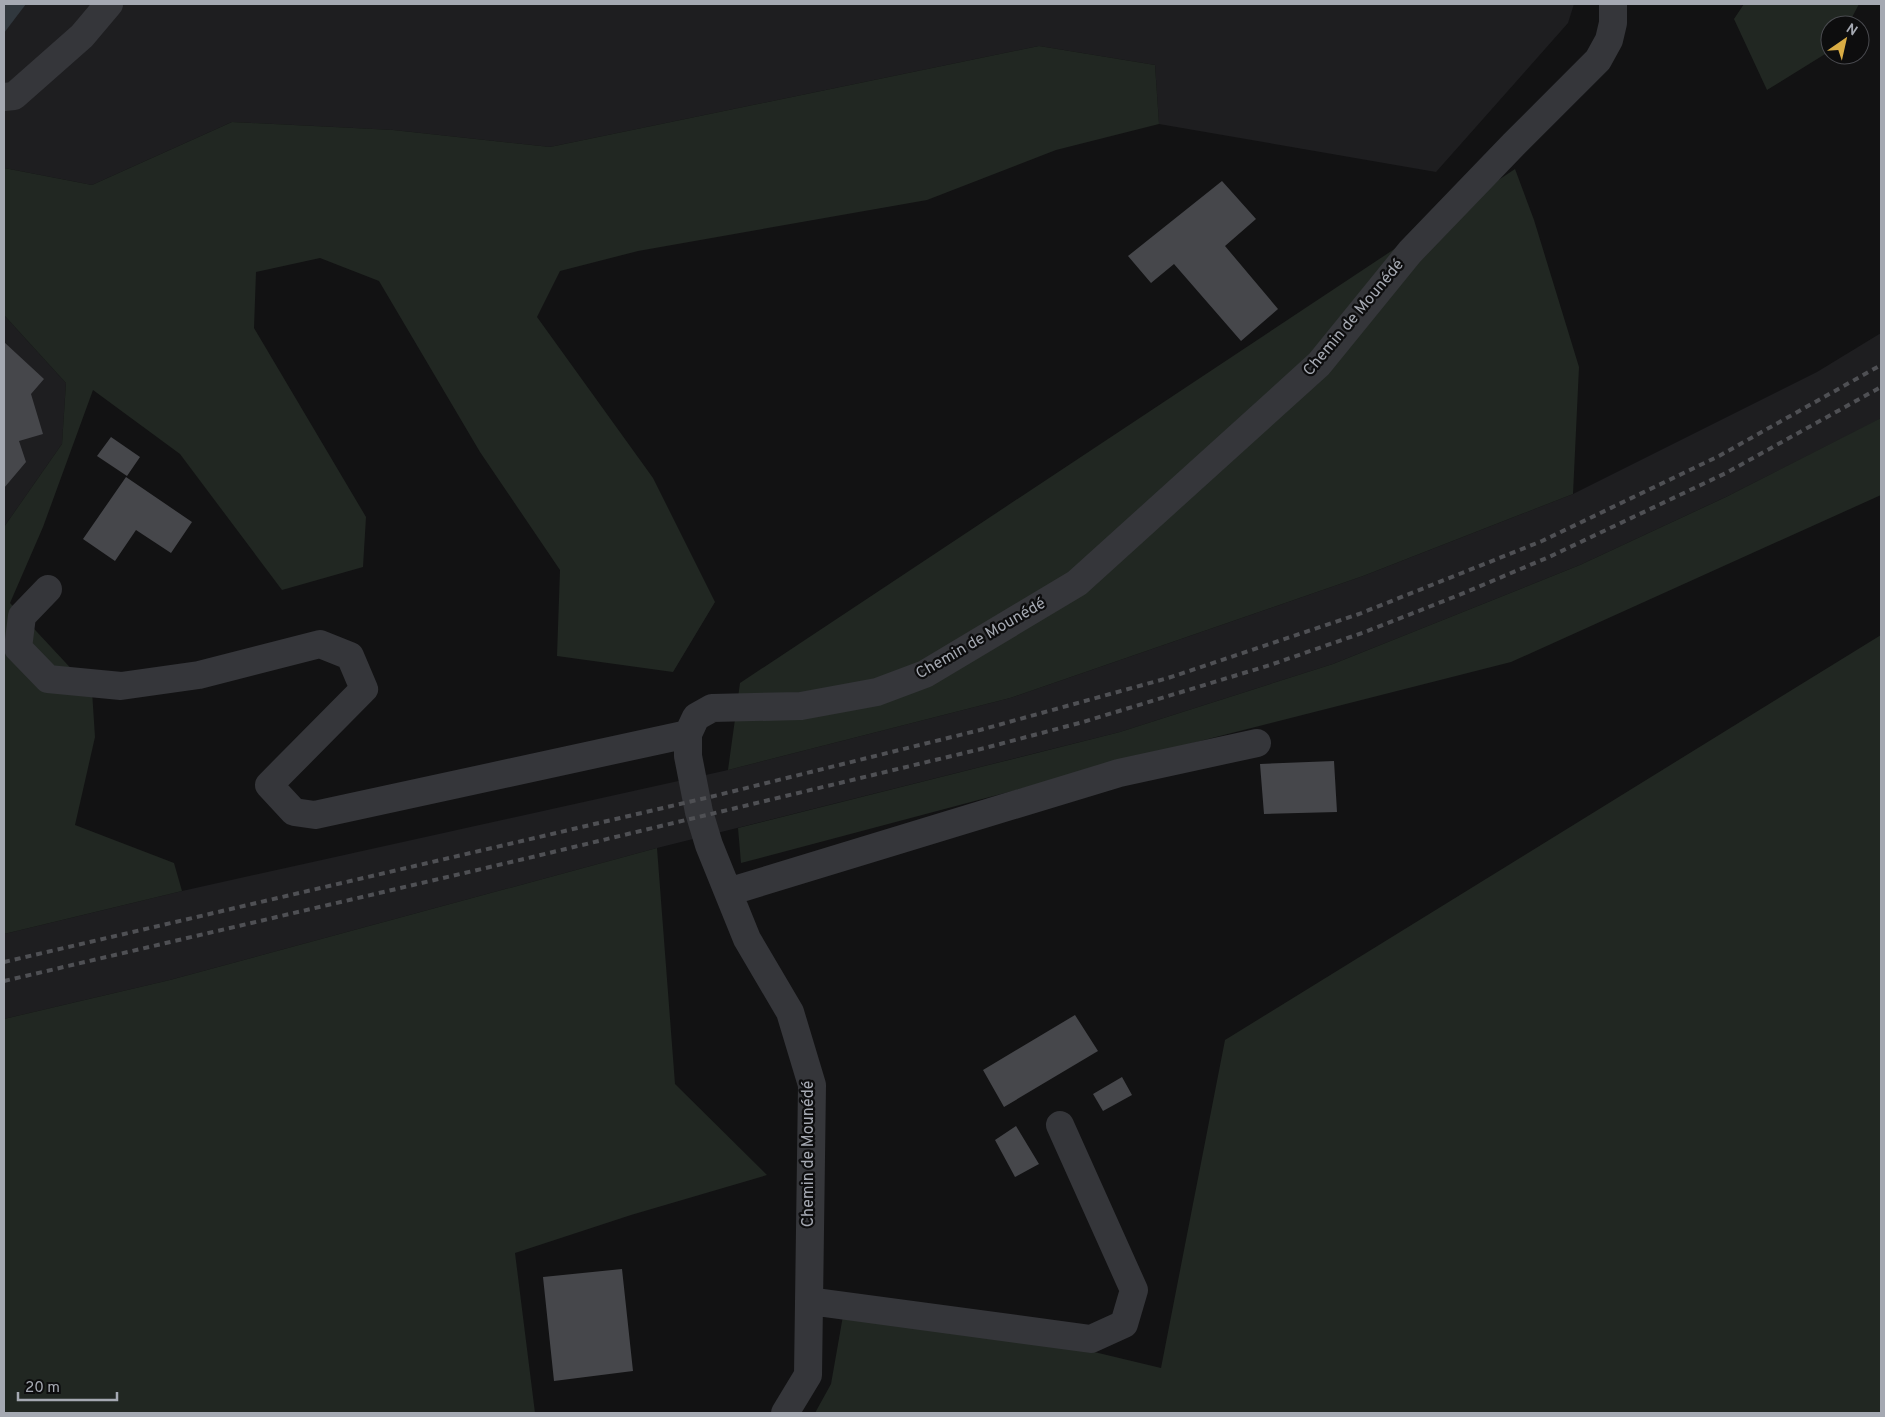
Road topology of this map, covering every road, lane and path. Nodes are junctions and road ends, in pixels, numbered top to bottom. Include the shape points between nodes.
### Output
1 (109, 4) edge
2 (1613, 4) edge
3 (4, 97) edge
4 (48, 589) dead end
5 (688, 734) junction
6 (1257, 743) dead end
7 (728, 892) junction
8 (1060, 1125) dead end
9 (809, 1301) junction
10 (785, 1413) edge

1 - 3 street via 82,36 14,96
2 - 5 street, Chemin de Mounédé via 1609,40 1598,60 1410,252 1319,364 1077,582 925,674 877,692 801,706 712,708 696,717
4 - 5 street via 22,616 18,648 48,679 121,686 199,675 320,644 350,656 364,689 269,785 294,812 315,815
5 - 7 street, Chemin de Mounédé via 688,756 699,812
6 - 7 street via 1120,773
7 - 9 street, Chemin de Mounédé via 747,940 790,1012 812,1084
8 - 9 street via 1134,1290 1124,1324 1091,1339
9 - 10 street, Chemin de Mounédé via 808,1375

